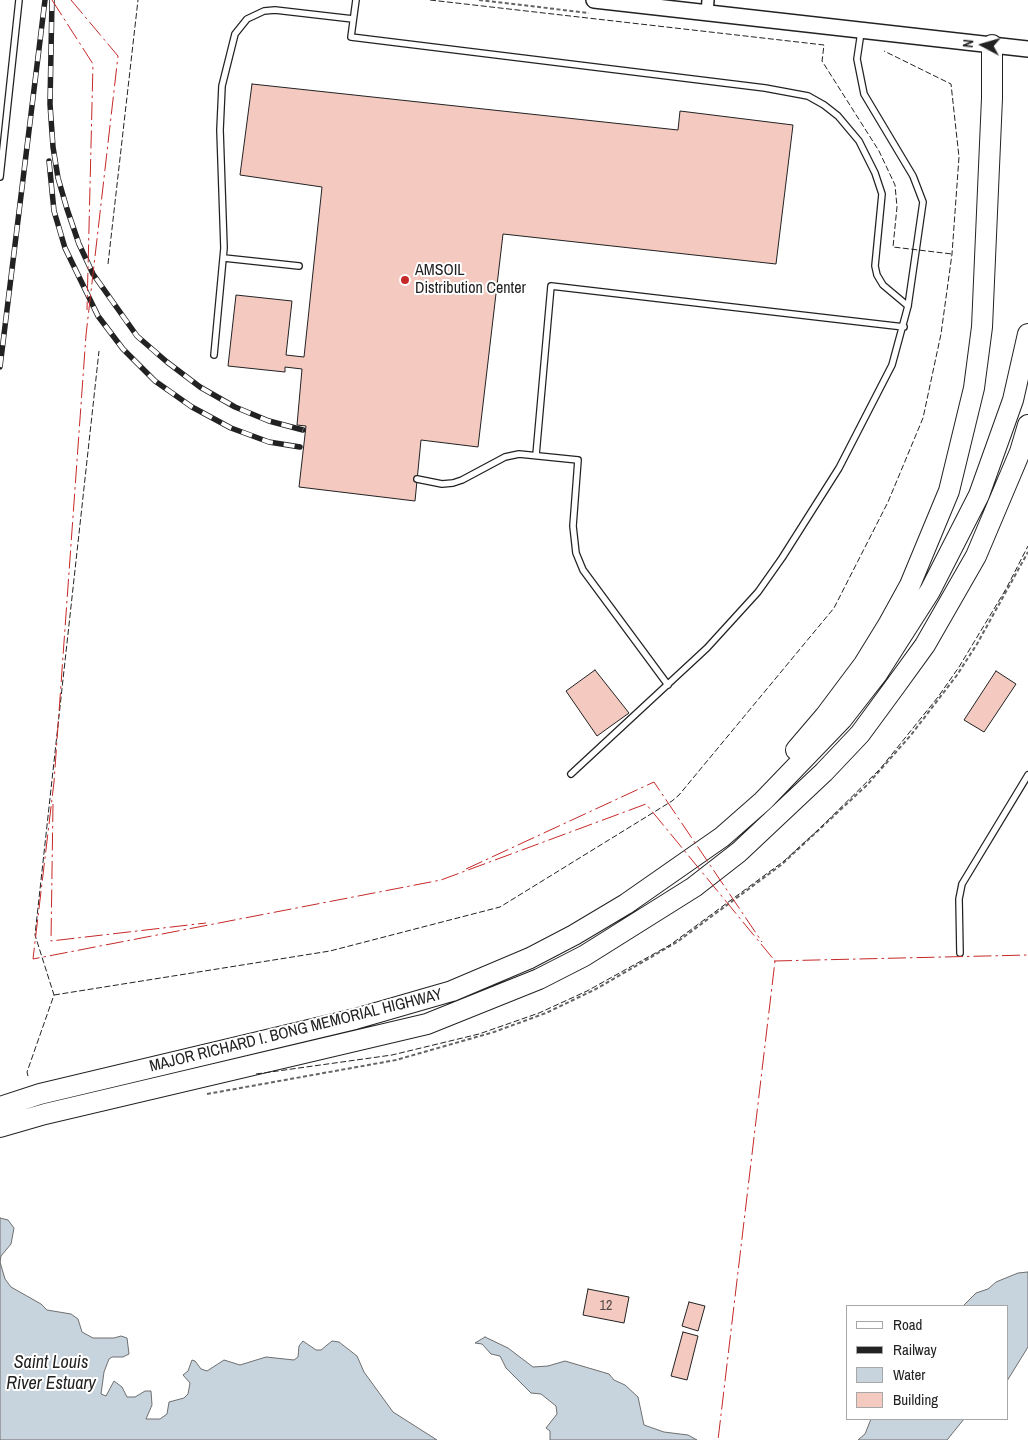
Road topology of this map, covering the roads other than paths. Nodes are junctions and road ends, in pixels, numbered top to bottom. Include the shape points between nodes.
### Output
1 (19, 0) edge
2 (356, 0) edge
3 (594, 0) edge
4 (708, 6) edge
5 (354, 19) junction
6 (861, 30) junction
7 (992, 45) junction
8 (1028, 49) edge
9 (0, 177) edge
10 (224, 258) junction
11 (299, 266) dead end
12 (908, 306) junction
13 (904, 327) junction
14 (1028, 334) edge
15 (214, 355) dead end
16 (1028, 425) edge
17 (536, 455) junction
18 (417, 480) dead end
19 (668, 685) junction
20 (571, 774) dead end
21 (1028, 775) edge
22 (626, 904) junction
23 (960, 953) dead end
24 (0, 1107) edge
25 (0, 1127) edge

1 - 9 lane
2 - 5 lane
3 - 4 street
4 - 6 street
5 - 10 lane via 264,11 247,19 235,34 225,68 221,102
5 - 12 lane via 351,37 808,96 838,116 859,141 875,173 882,194 875,266 877,275 883,286
6 - 7 street
6 - 12 lane via 857,60 864,94 913,176 923,202
7 - 8 street
7 - 22 highway via 982,327 964,434 949,490 930,541 910,585 864,664 825,716 756,790 673,859
10 - 11 lane
10 - 15 lane
12 - 13 lane
13 - 17 lane via 551,286
13 - 19 lane via 892,365 869,412 839,468 782,558 738,616
14 - 22 highway, MAJOR RICHARD I. BONG MEMORIAL HIGHWAY via 1013,400 979,495 930,591 877,674 842,719 764,802 722,837
16 - 25 highway, MAJOR RICHARD I. BONG MEMORIAL HIGHWAY via 1020,452 976,556 925,645 860,734 824,772 781,815 694,887 584,956 443,1018
17 - 18 lane via 505,457 453,483
17 - 19 lane via 578,460 573,526 576,552 583,570
19 - 20 lane
21 - 23 lane via 962,884 959,899
22 - 24 highway, MAJOR RICHARD I. BONG MEMORIAL HIGHWAY via 530,958 452,991 355,1019 40,1094

